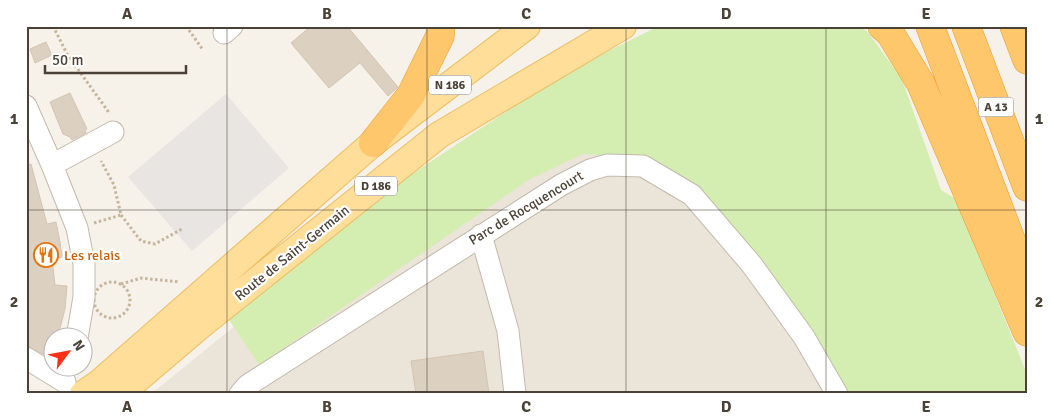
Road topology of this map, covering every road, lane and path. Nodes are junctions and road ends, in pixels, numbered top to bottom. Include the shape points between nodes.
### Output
1 (53, 26) edge
2 (186, 26) edge
3 (440, 26) edge
4 (527, 26) edge
5 (623, 26) edge
6 (882, 26) edge
7 (930, 26) edge
8 (966, 26) edge
9 (1014, 26) edge
10 (203, 50) dead end
11 (1027, 60) edge
12 (26, 106) edge
13 (113, 132) joint
14 (92, 144) junction
15 (373, 144) junction
16 (52, 165) junction
17 (1027, 188) edge
18 (120, 215) junction
19 (92, 224) dead end
20 (182, 229) dead end
21 (481, 235) junction
22 (102, 275) dead end
23 (180, 282) dead end
24 (1027, 282) edge
25 (103, 284) junction
26 (121, 284) junction
27 (79, 328) edge
28 (1027, 332) edge
29 (26, 358) edge
30 (142, 383) edge
31 (69, 384) edge
32 (120, 394) edge
33 (240, 394) edge
34 (515, 394) edge
35 (837, 394) edge

1 - 13 path via 67,54 111,115
2 - 10 path
3 - 15 highway via 440,36 411,95
4 - 15 main road, N 186
5 - 30 main road, Route de Saint-Germain / D 186 via 439,135 201,325
6 - 28 highway via 890,33 921,84
7 - 24 highway
8 - 17 highway, A 13
9 - 11 highway
12 - 16 street
13 - 14 street
14 - 16 street
14 - 18 path via 114,185
15 - 31 main road, Route de Saint-Germain / D 186 via 99,383
16 - 27 street via 77,228 84,264 84,297
18 - 19 path
18 - 20 path via 141,241 155,244
21 - 33 street, Parc de Rocquencourt via 248,385
21 - 34 street via 508,331
21 - 35 street, Parc de Rocquencourt via 590,170 607,166 643,166 692,195 752,265 804,337
22 - 25 path
23 - 26 path via 141,278
25 - 26 path
25 - 26 path via 95,292 94,304 100,314 111,318 123,315 130,305 129,293
29 - 31 street
30 - 32 main road, Route de Saint-Germain / D 186

